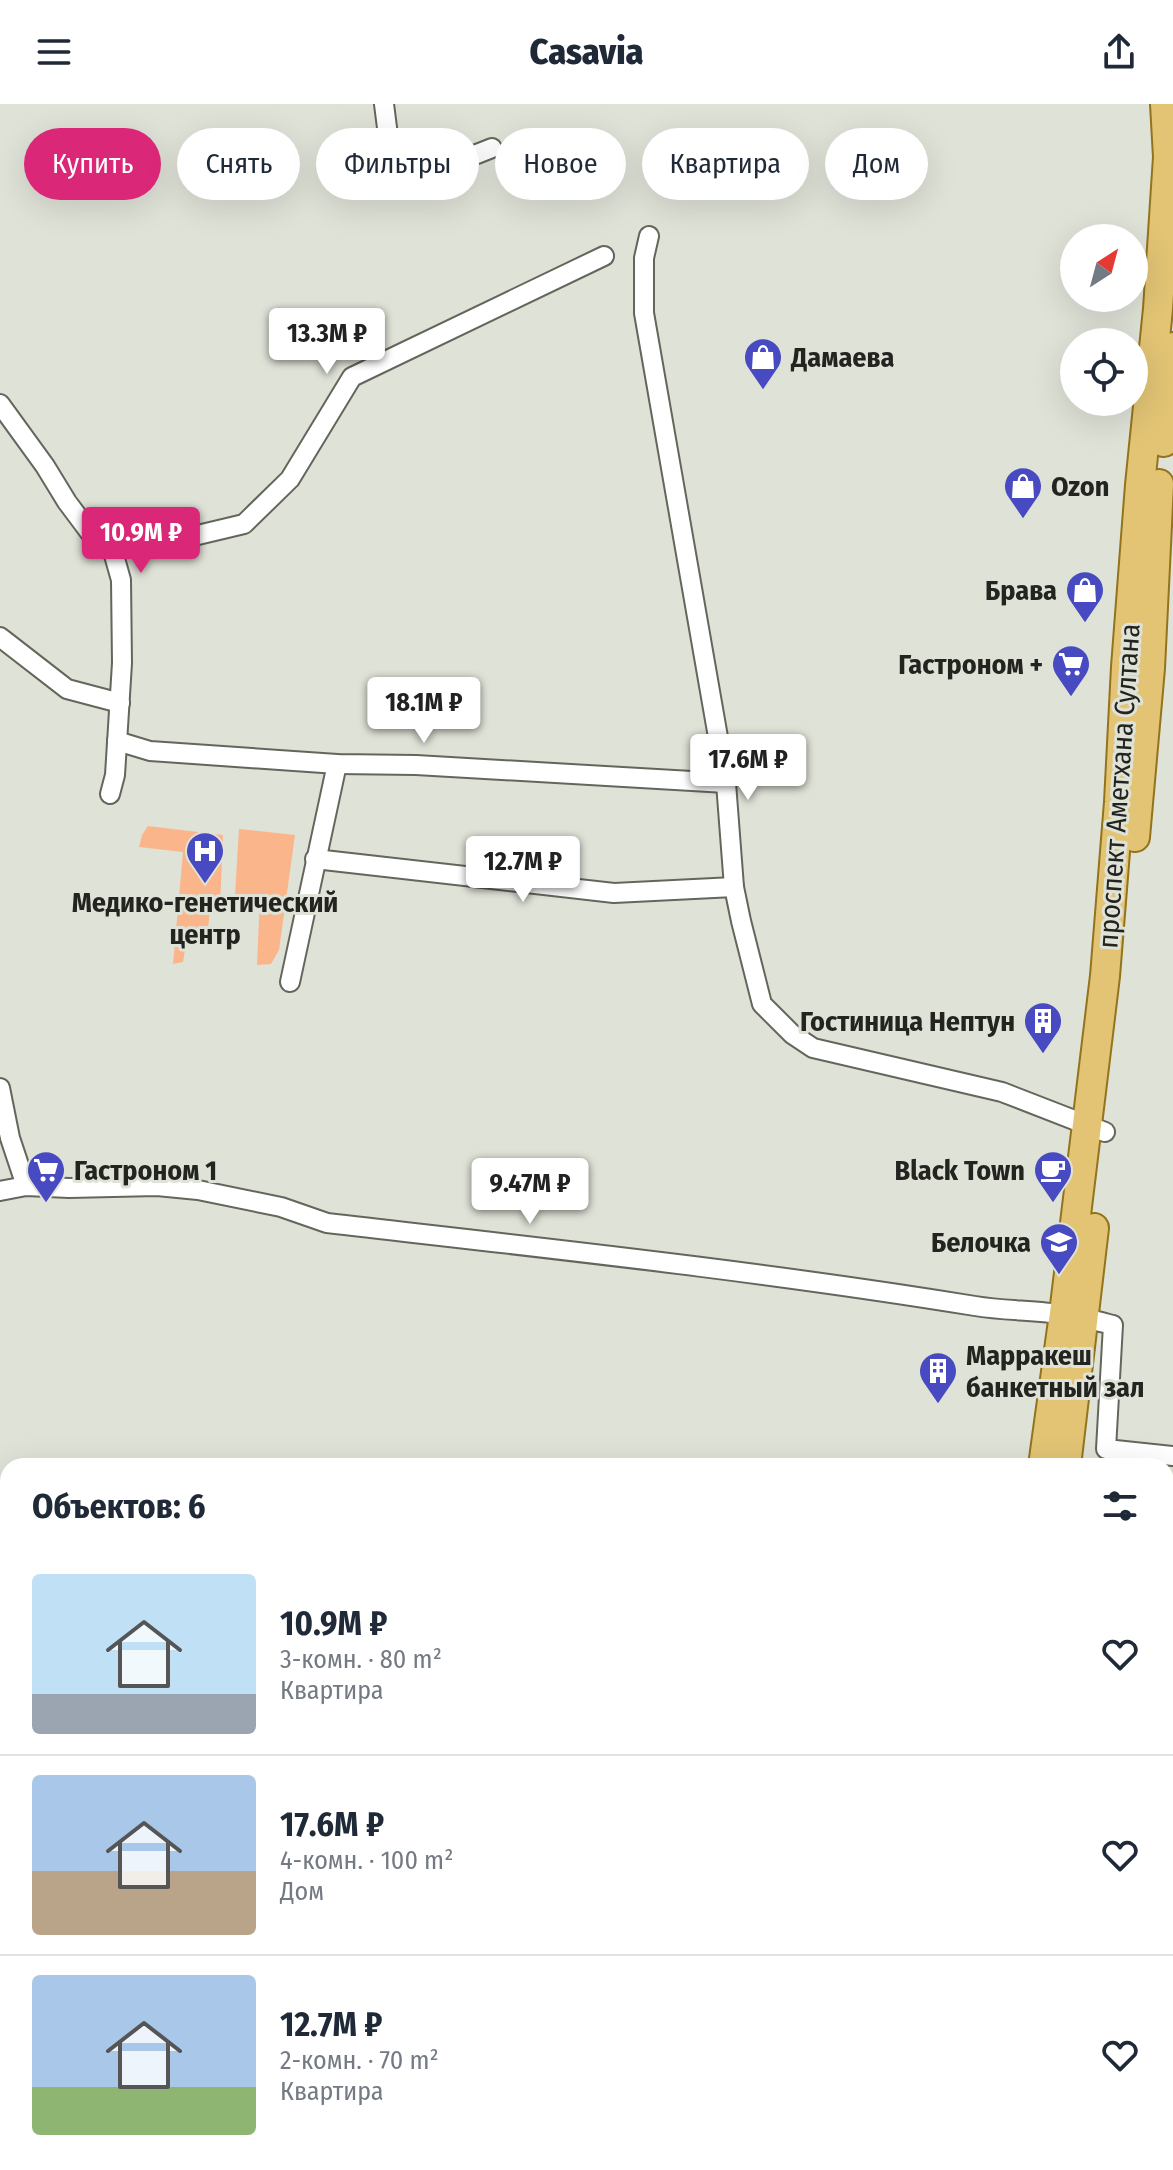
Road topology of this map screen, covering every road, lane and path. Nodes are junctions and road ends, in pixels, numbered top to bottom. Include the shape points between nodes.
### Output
1 (384, 104) edge
2 (1165, 104) edge
3 (492, 148) dead end
4 (649, 236) dead end
5 (604, 256) dead end
6 (1173, 347) edge
7 (0, 404) edge
8 (112, 548) junction
9 (0, 637) edge
10 (120, 703) junction
11 (117, 741) junction
12 (337, 764) junction
13 (726, 783) junction
14 (110, 794) dead end
15 (315, 859) junction
16 (734, 887) junction
17 (290, 982) dead end
18 (0, 1088) edge
19 (1095, 1129) junction
20 (26, 1186) junction
21 (0, 1191) edge
22 (1074, 1316) junction
23 (1173, 1456) edge
24 (1045, 1458) edge
25 (1066, 1458) edge

1 - 3 street via 392,167 460,161
2 - 19 main road, проспект Аметхана Султана via 1168,157 1158,309 1140,485
4 - 13 street via 644,313
5 - 8 street via 352,377 290,479 244,524
6 - 19 main road via 1139,803
7 - 8 street via 91,534
8 - 10 street via 121,580
9 - 10 street via 67,689
10 - 11 street
11 - 12 street via 150,751
11 - 14 street
12 - 13 street
12 - 15 street
13 - 16 street
15 - 16 street via 614,893
15 - 17 street
16 - 19 street via 762,1004 792,1034 813,1048 1002,1092
18 - 20 street
19 - 22 main road, проспект Аметхана Султана
20 - 21 street
20 - 22 street via 198,1190 281,1207 327,1223
22 - 23 street via 1113,1325 1106,1449
22 - 24 main road, проспект Аметхана Султана
22 - 25 main road

